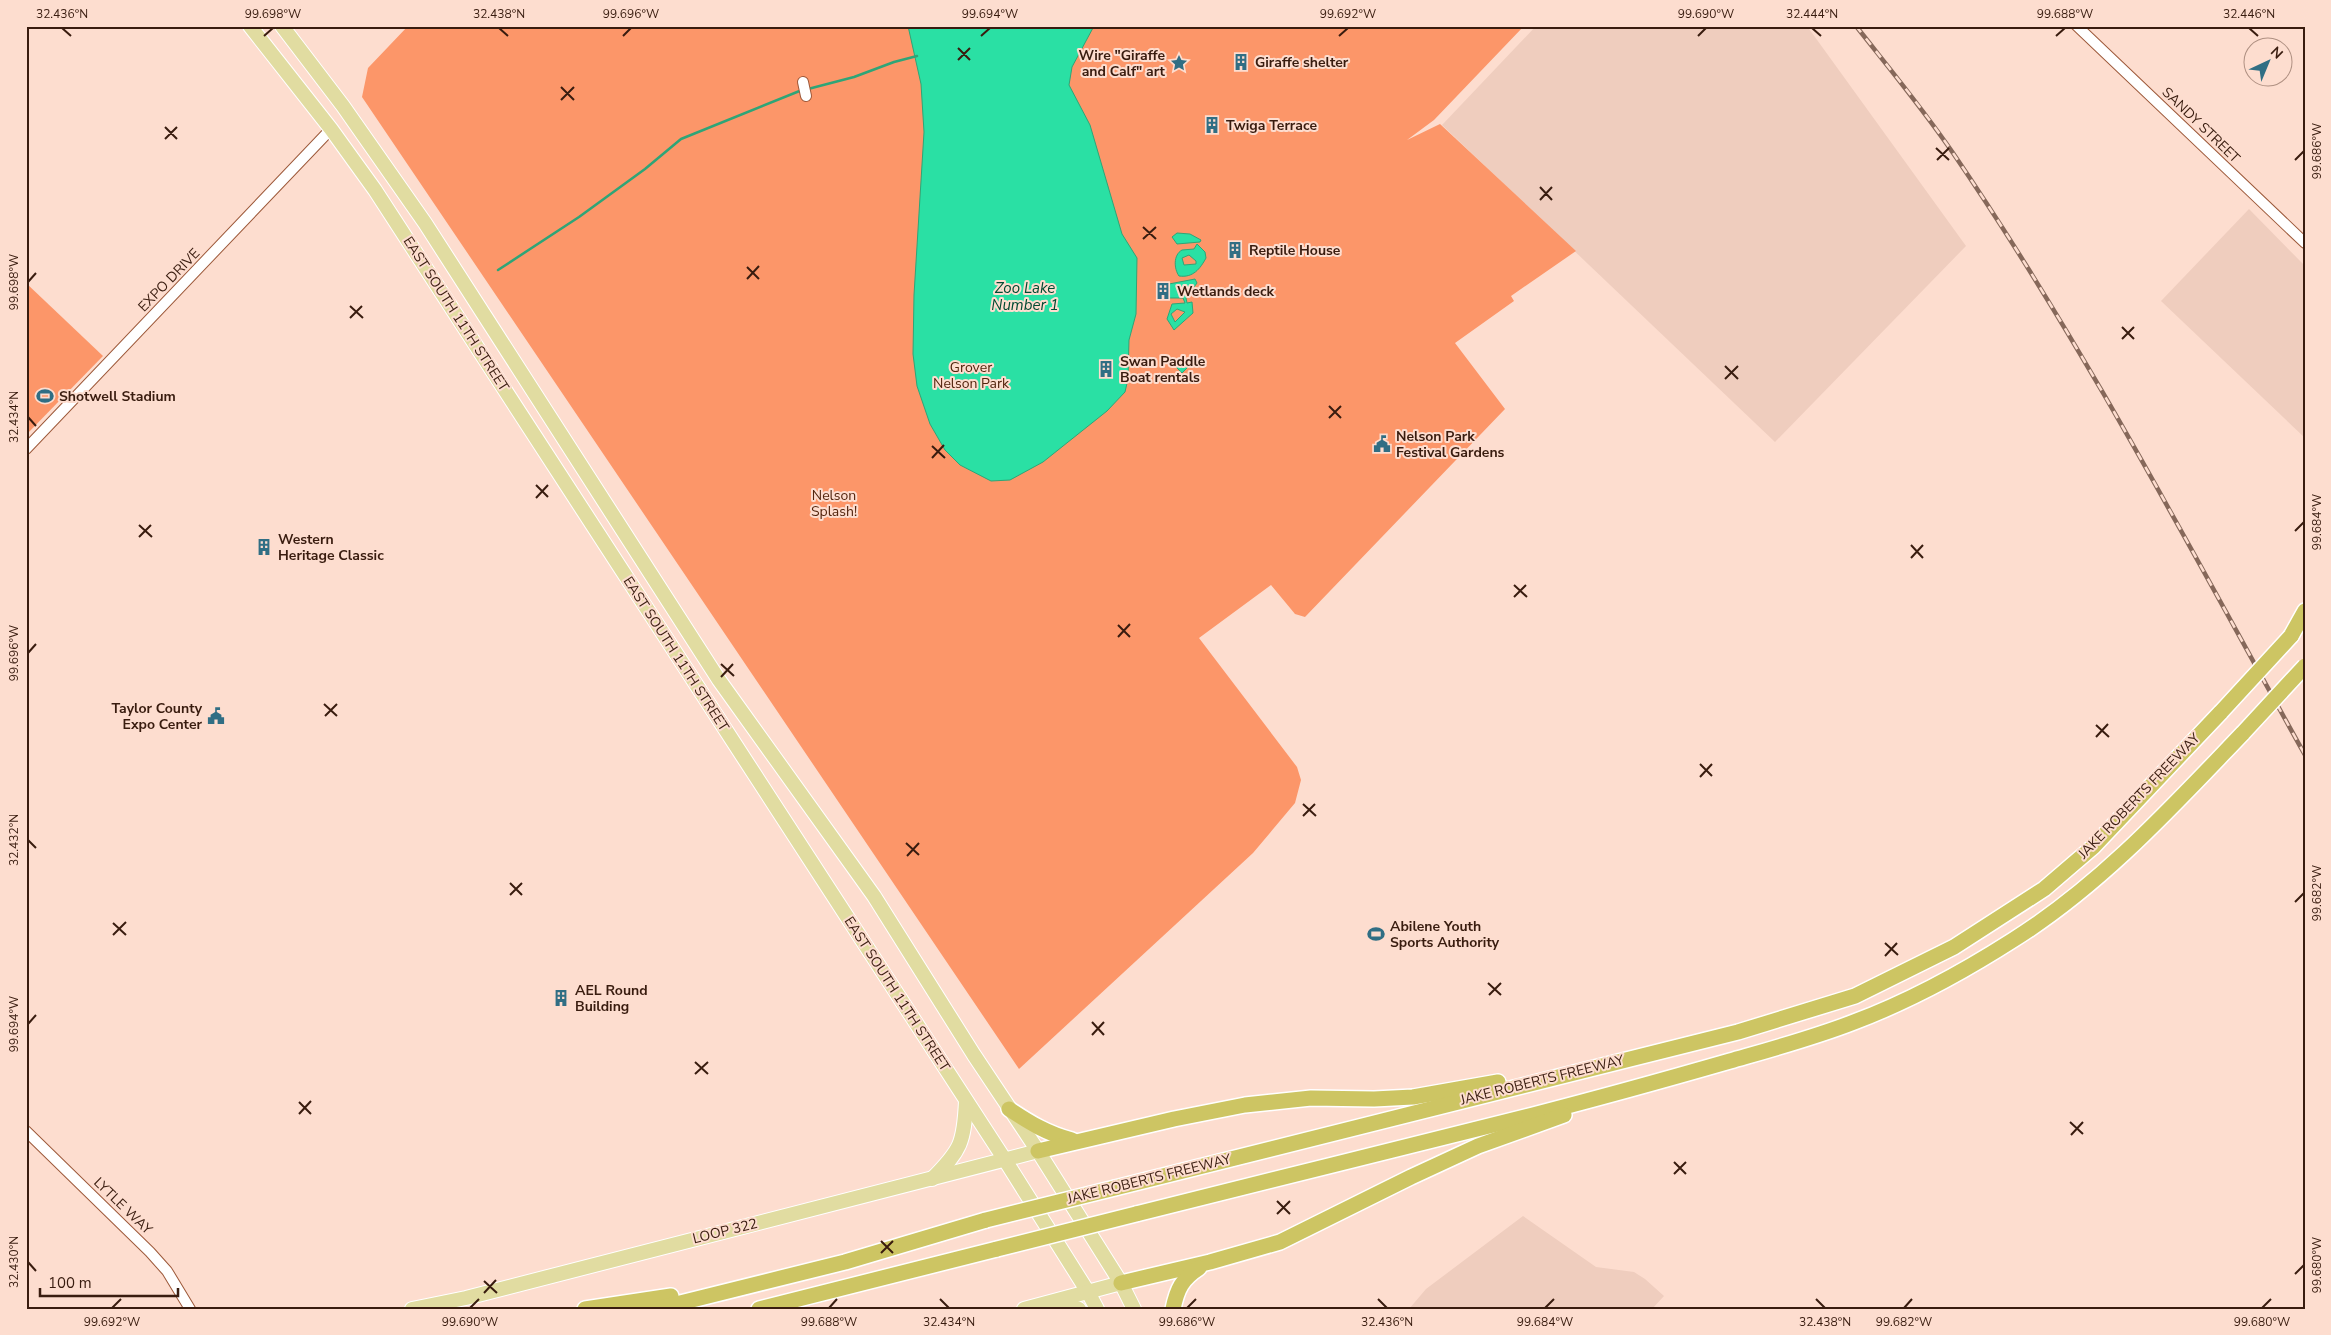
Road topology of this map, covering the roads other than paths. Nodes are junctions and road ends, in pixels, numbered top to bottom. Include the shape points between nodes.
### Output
1 (250, 26) edge
2 (2077, 26) edge
3 (287, 30) edge
4 (803, 82) dead end
5 (806, 96) dead end
6 (343, 106) junction
7 (331, 129) junction
8 (2305, 243) edge
9 (26, 449) edge
10 (2305, 611) edge
11 (2305, 622) edge
12 (2291, 636) junction
13 (2305, 666) edge
14 (2305, 677) edge
15 (2243, 733) junction
16 (1617, 1061) junction
17 (1649, 1085) junction
18 (966, 1102) junction
19 (1009, 1109) junction
20 (26, 1131) edge
21 (1076, 1141) junction
22 (1038, 1151) junction
23 (1005, 1160) junction
24 (932, 1179) junction
25 (1210, 1262) junction
26 (1121, 1283) junction
27 (742, 1286) junction
28 (1088, 1292) junction
29 (1046, 1303) junction
30 (190, 1309) edge
31 (412, 1309) edge
32 (585, 1309) edge
33 (656, 1309) edge
34 (759, 1309) edge
35 (1024, 1309) edge
36 (1079, 1309) edge
37 (1097, 1309) edge
38 (1134, 1309) edge
39 (1173, 1309) edge

1 - 7 main road, EAST SOUTH 11TH STREET
2 - 8 street, SANDY STREET
3 - 6 main road, EAST SOUTH 11TH STREET
4 - 5 street
6 - 7 main road
6 - 19 main road, EAST SOUTH 11TH STREET via 424,223 719,680 874,896
7 - 9 street, EXPO DRIVE
7 - 18 main road, EAST SOUTH 11TH STREET via 375,190
10 - 12 highway
11 - 12 highway, JAKE ROBERTS FREEWAY
12 - 16 highway, JAKE ROBERTS FREEWAY, bridge via 2093,846 2044,889 1954,947 1855,996 1777,1021
13 - 15 highway, JAKE ROBERTS FREEWAY, bridge
14 - 15 highway, bridge
15 - 17 highway, JAKE ROBERTS FREEWAY via 2175,804 2071,899 1966,968 1855,1022 1782,1047
16 - 21 highway via 1413,1097 1312,1098 1245,1105
16 - 27 highway, JAKE ROBERTS FREEWAY, bridge via 986,1220 845,1262
17 - 25 highway via 1478,1146 1280,1242
17 - 34 highway, JAKE ROBERTS FREEWAY, bridge
18 - 23 main road, EAST SOUTH 11TH STREET
18 - 24 main road via 957,1152
19 - 21 highway via 1053,1136
19 - 22 main road, EAST SOUTH 11TH STREET
20 - 30 street, LYTLE WAY via 150,1252 167,1271
21 - 22 highway
22 - 23 main road, LOOP 322
22 - 26 main road, EAST SOUTH 11TH STREET
23 - 24 main road, LOOP 322
23 - 28 main road, EAST SOUTH 11TH STREET
24 - 31 main road, LOOP 322
25 - 26 highway
25 - 39 highway via 1186,1276 1177,1290
26 - 28 main road
26 - 38 main road, EAST SOUTH 11TH STREET
27 - 32 highway
27 - 33 highway, JAKE ROBERTS FREEWAY
28 - 29 main road
28 - 37 main road, EAST SOUTH 11TH STREET
29 - 35 main road
29 - 36 main road via 1066,1304

